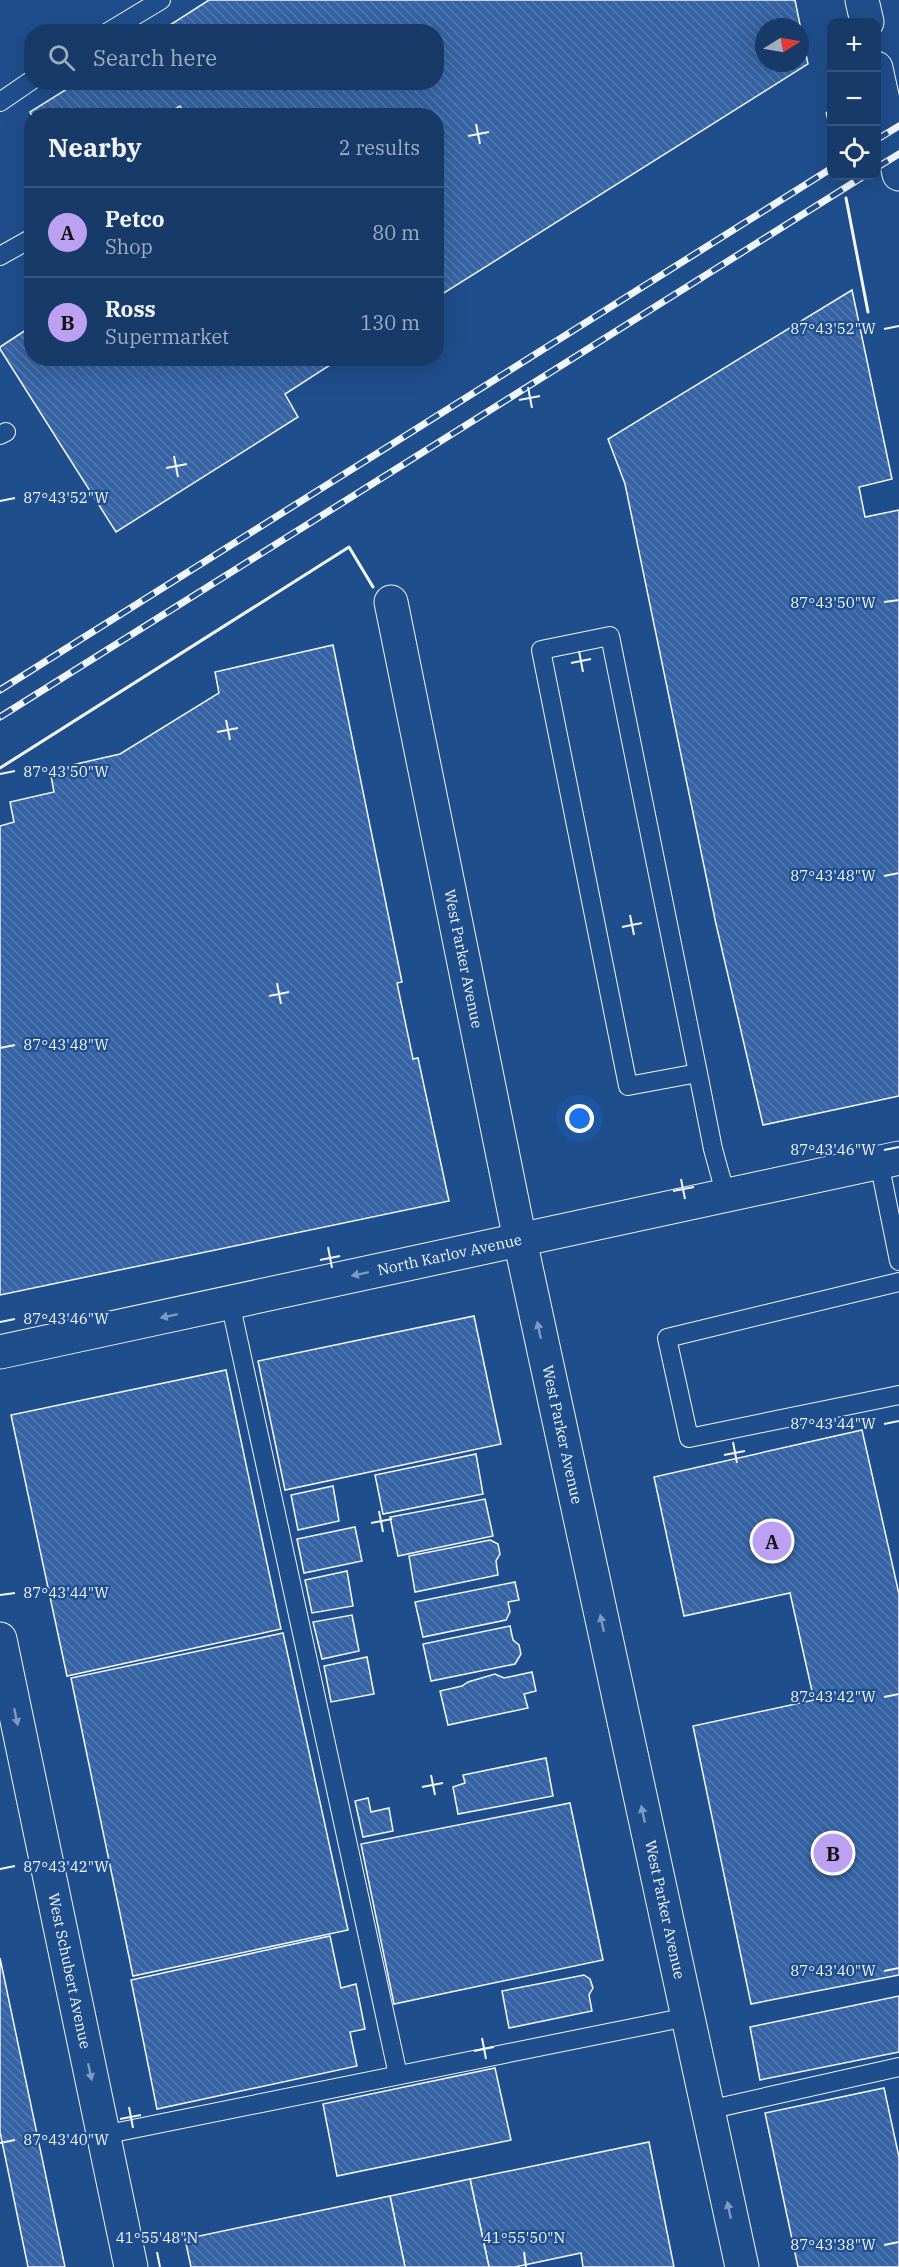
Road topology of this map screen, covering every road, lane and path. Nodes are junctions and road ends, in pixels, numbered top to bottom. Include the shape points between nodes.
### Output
1 (161, 0) edge
2 (862, 0) edge
3 (866, 18) edge
4 (121, 24) edge
5 (877, 72) edge
6 (24, 86) edge
7 (0, 102) edge
8 (899, 174) edge
9 (24, 242) edge
10 (0, 256) edge
11 (391, 602) dead end
12 (698, 1072) junction
13 (889, 1160) edge
14 (726, 1196) junction
15 (520, 1240) junction
16 (899, 1261) edge
17 (899, 1282) edge
18 (230, 1302) junction
19 (0, 1352) edge
20 (899, 1395) edge
21 (0, 1639) edge
22 (687, 2017) junction
23 (899, 2067) edge
24 (398, 2075) junction
25 (708, 2110) junction
26 (103, 2134) junction
27 (131, 2267) edge
28 (741, 2267) edge

1 - 4 lane
2 - 3 street
5 - 8 street
6 - 7 lane
9 - 10 lane
11 - 15 street, West Parker Avenue
12 - 12 lane via 610,636 541,650 628,1086
12 - 14 lane
13 - 14 street, North Karlov Avenue
13 - 16 lane
14 - 15 street, North Karlov Avenue
15 -> 18 street, North Karlov Avenue
22 -> 15 street, West Parker Avenue
17 - 20 lane via 667,1338 689,1438
18 -> 19 street, North Karlov Avenue
18 - 24 lane
21 -> 26 street, West Schubert Avenue
22 - 24 lane
22 - 25 street, West Parker Avenue
23 - 25 lane
24 - 26 lane
28 -> 25 street, West Parker Avenue
26 - 27 street, West Schubert Avenue

